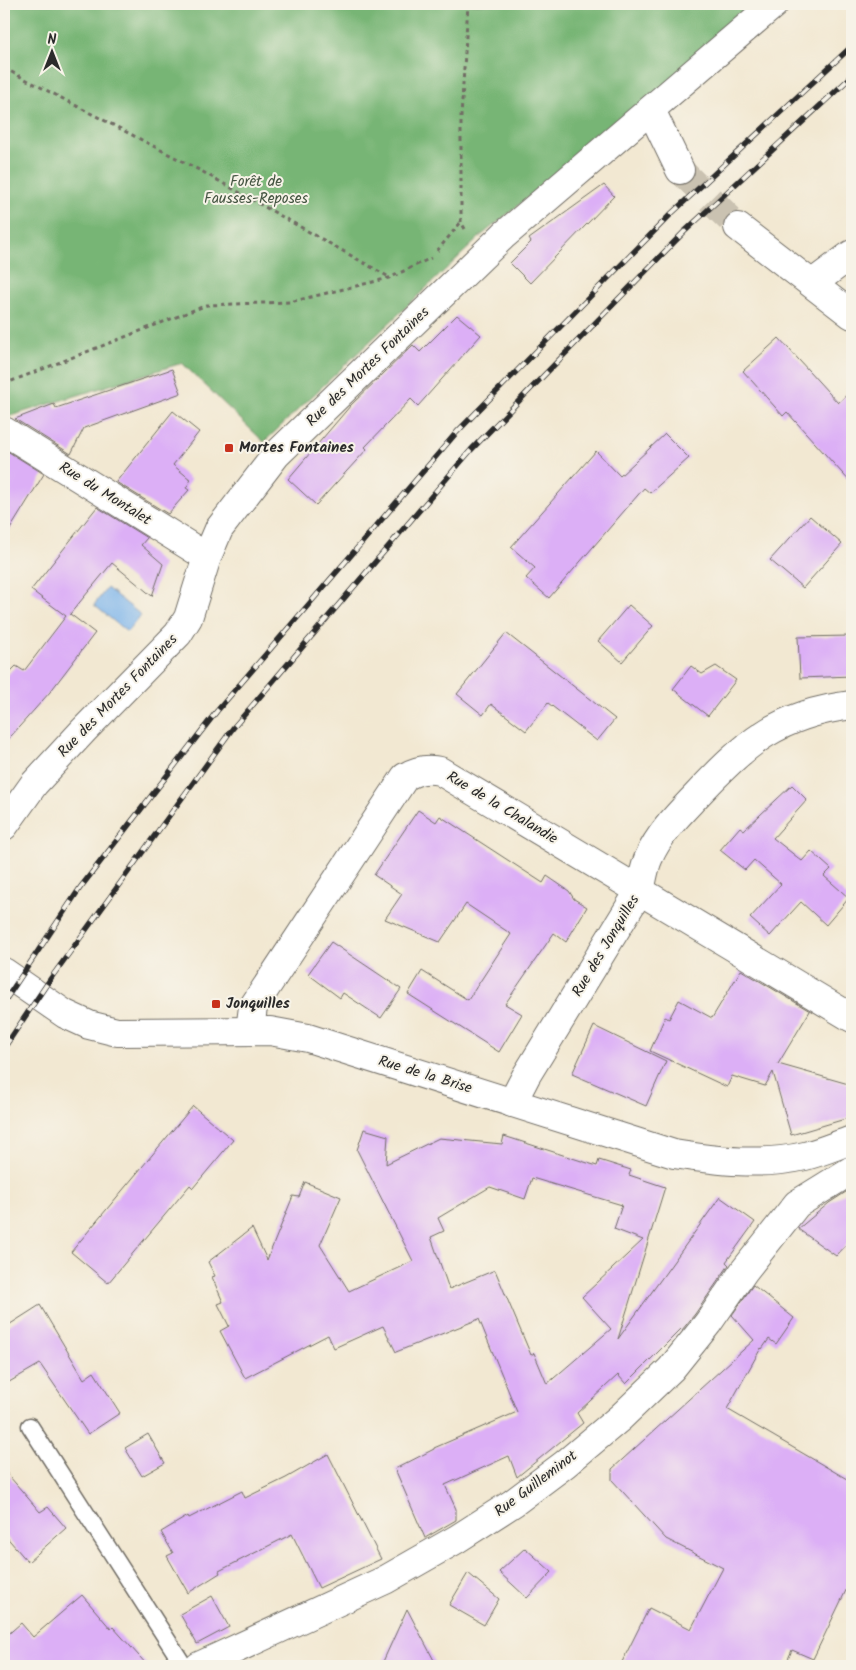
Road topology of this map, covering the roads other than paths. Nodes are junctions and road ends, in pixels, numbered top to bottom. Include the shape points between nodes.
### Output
1 (774, 4) edge
2 (651, 110) junction
3 (680, 170) tunnel mouth
4 (738, 227) tunnel mouth
5 (852, 254) edge
6 (812, 283) junction
7 (852, 315) edge
8 (4, 431) edge
9 (207, 557) junction
10 (852, 705) edge
11 (4, 826) edge
12 (640, 890) junction
13 (4, 972) edge
14 (852, 1018) edge
15 (250, 1030) junction
16 (512, 1103) junction
17 (852, 1140) edge
18 (790, 1159) junction
19 (852, 1170) edge
20 (797, 1204) junction
21 (30, 1426) dead end
22 (184, 1666) edge
23 (199, 1666) edge

1 - 2 street, Rue des Mortes Fontaines
2 - 3 street
2 - 9 street, Rue des Mortes Fontaines via 504,235 276,455 220,529
4 - 6 street
5 - 6 street
6 - 7 street
8 - 9 street, Rue du Montalet
9 - 11 street, Rue des Mortes Fontaines via 188,618 178,634 34,784
10 - 12 street, Rue des Jonquilles via 814,712 785,722 744,748 669,825 649,857
12 - 14 street, Rue de la Chalandie
12 - 15 street, Rue de la Chalandie via 440,771 430,769 412,773 405,777 253,1007
12 - 16 street, Rue des Jonquilles
13 - 15 street, Rue de la Brise via 65,1014 89,1025 117,1032
15 - 16 street, Rue de la Brise via 308,1038
16 - 18 street, Rue de la Brise via 674,1154 731,1162
17 - 18 street, Rue de la Brise
18 - 20 street
19 - 20 street, Rue Guilleminot
20 - 23 street, Rue Guilleminot via 671,1369 565,1464 513,1503 385,1580
21 - 22 lane

